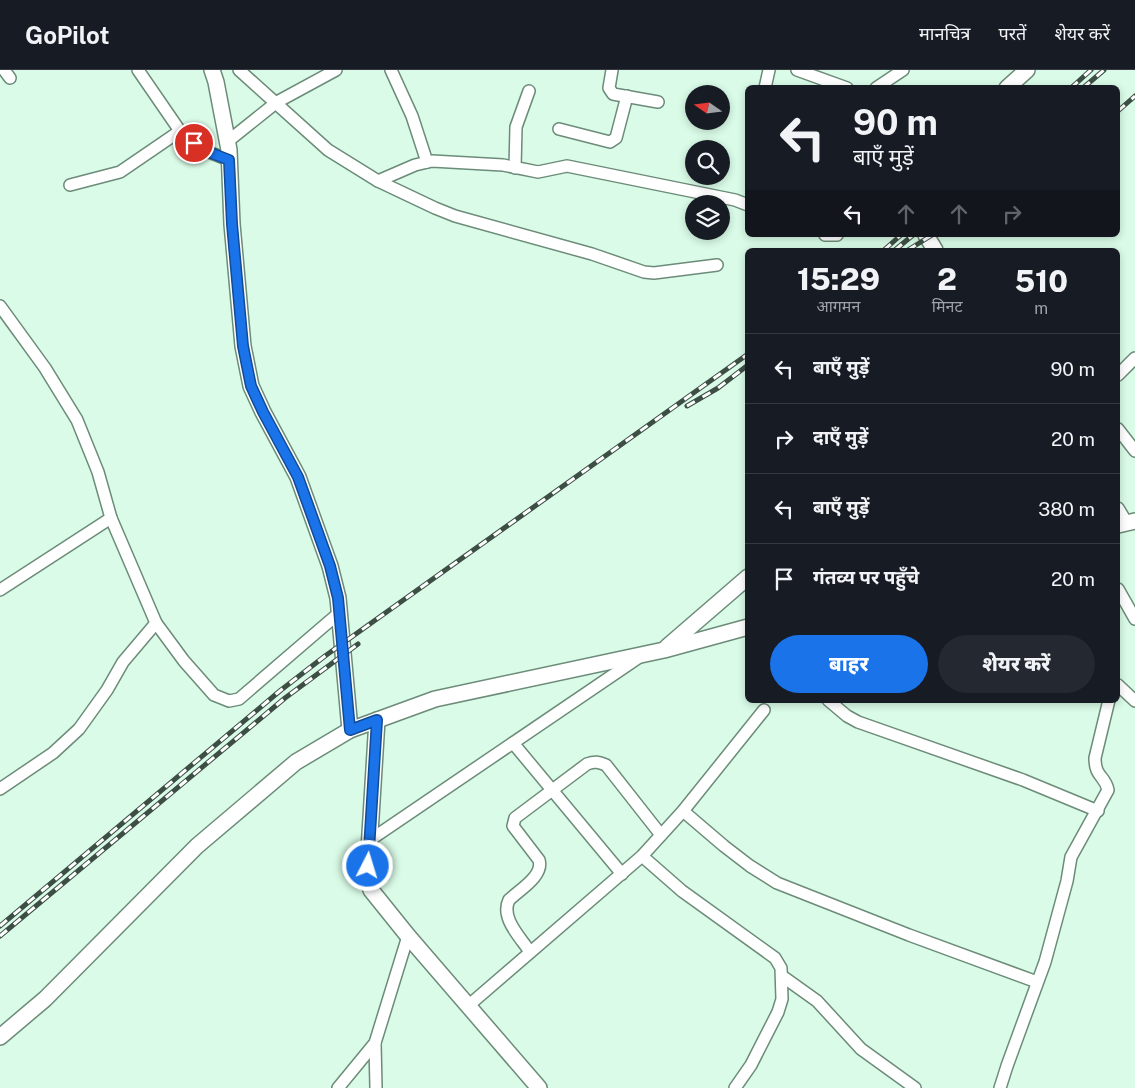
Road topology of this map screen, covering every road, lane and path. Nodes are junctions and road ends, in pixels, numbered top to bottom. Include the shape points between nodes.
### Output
1 (138, 70) edge
2 (212, 70) edge
3 (239, 70) edge
4 (336, 70) edge
5 (391, 70) edge
6 (612, 70) edge
7 (769, 70) edge
8 (796, 70) edge
9 (903, 70) edge
10 (1027, 70) edge
11 (817, 73) edge
12 (766, 85) edge
13 (841, 85) edge
14 (880, 85) edge
15 (1011, 85) edge
16 (529, 91) dead end
17 (628, 96) junction
18 (277, 102) junction
19 (658, 102) dead end
20 (559, 129) dead end
21 (180, 131) junction
22 (227, 142) junction
23 (229, 160) junction
24 (427, 162) junction
25 (515, 168) junction
26 (378, 181) junction
27 (70, 185) dead end
28 (745, 204) edge
29 (927, 237) edge
30 (934, 248) edge
31 (717, 265) dead end
32 (0, 306) edge
33 (1135, 358) edge
34 (1120, 373) edge
35 (1120, 432) edge
36 (1135, 452) edge
37 (1120, 512) edge
38 (111, 518) junction
39 (1126, 523) edge
40 (745, 581) edge
41 (0, 590) edge
42 (1120, 592) edge
43 (339, 613) junction
44 (1135, 618) edge
45 (156, 623) junction
46 (745, 627) edge
47 (664, 650) junction
48 (644, 654) junction
49 (1120, 687) edge
50 (1135, 701) edge
51 (832, 703) edge
52 (1108, 703) edge
53 (764, 710) dead end
54 (377, 720) junction
55 (350, 730) junction
56 (513, 743) junction
57 (0, 789) edge
58 (553, 790) junction
59 (683, 811) junction
60 (1098, 811) junction
61 (661, 835) junction
62 (370, 840) junction
63 (642, 856) junction
64 (622, 874) junction
65 (408, 936) junction
66 (530, 952) junction
67 (782, 976) junction
68 (1038, 982) junction
69 (468, 1006) junction
70 (0, 1037) edge
71 (375, 1043) junction
72 (338, 1088) edge
73 (376, 1088) edge
74 (539, 1088) edge
75 (735, 1088) edge
76 (914, 1088) edge
77 (1000, 1088) edge

1 - 21 street
2 - 22 street
3 - 18 street
4 - 18 street
5 - 24 street via 412,116
6 - 17 street via 610,92
7 - 12 street
8 - 11 street
9 - 14 street
10 - 15 street
11 - 13 street
16 - 25 street via 516,127
17 - 19 street
17 - 20 street via 616,138 610,142
18 - 22 street
18 - 26 street via 328,150
21 - 23 street via 201,149
21 - 27 street via 120,172
22 - 23 street
23 - 43 street via 243,346 251,386 298,477 330,566
24 - 25 street via 503,164
24 - 26 street
25 - 28 street via 538,172 567,166
26 - 31 street via 454,216 592,254 644,272
29 - 30 street
32 - 38 street via 45,368 77,420 98,472
33 - 34 street
35 - 36 street
37 - 39 street
38 - 41 street
38 - 45 street
40 - 47 street
42 - 44 street
43 - 45 street via 239,698 229,701 214,695
43 - 55 street
45 - 57 street via 123,662 79,729 53,753
46 - 47 street
47 - 48 street
48 - 54 street via 435,699
48 - 56 street
49 - 50 street
51 - 60 street via 858,722 1023,780
52 - 60 street via 1095,758 1097,773 1108,786
53 - 59 street
54 - 55 street
54 - 62 street
55 - 70 street via 296,762 197,846 44,999
56 - 58 street
56 - 62 street
58 - 61 street via 587,764 600,762 606,765
58 - 64 street
58 - 66 street via 513,822 540,865 537,874 509,900 506,911
59 - 61 street
59 - 68 street via 750,866 778,882
60 - 68 street via 1071,857
61 - 63 street
62 - 65 street via 368,880 371,890
63 - 64 street
63 - 67 street via 682,891 775,958
64 - 66 street
65 - 69 street
65 - 71 street
66 - 69 street
67 - 75 street via 782,999 778,1012 751,1065
67 - 76 street via 817,1001 861,1049
68 - 77 street
69 - 74 street
71 - 72 street
71 - 73 street

